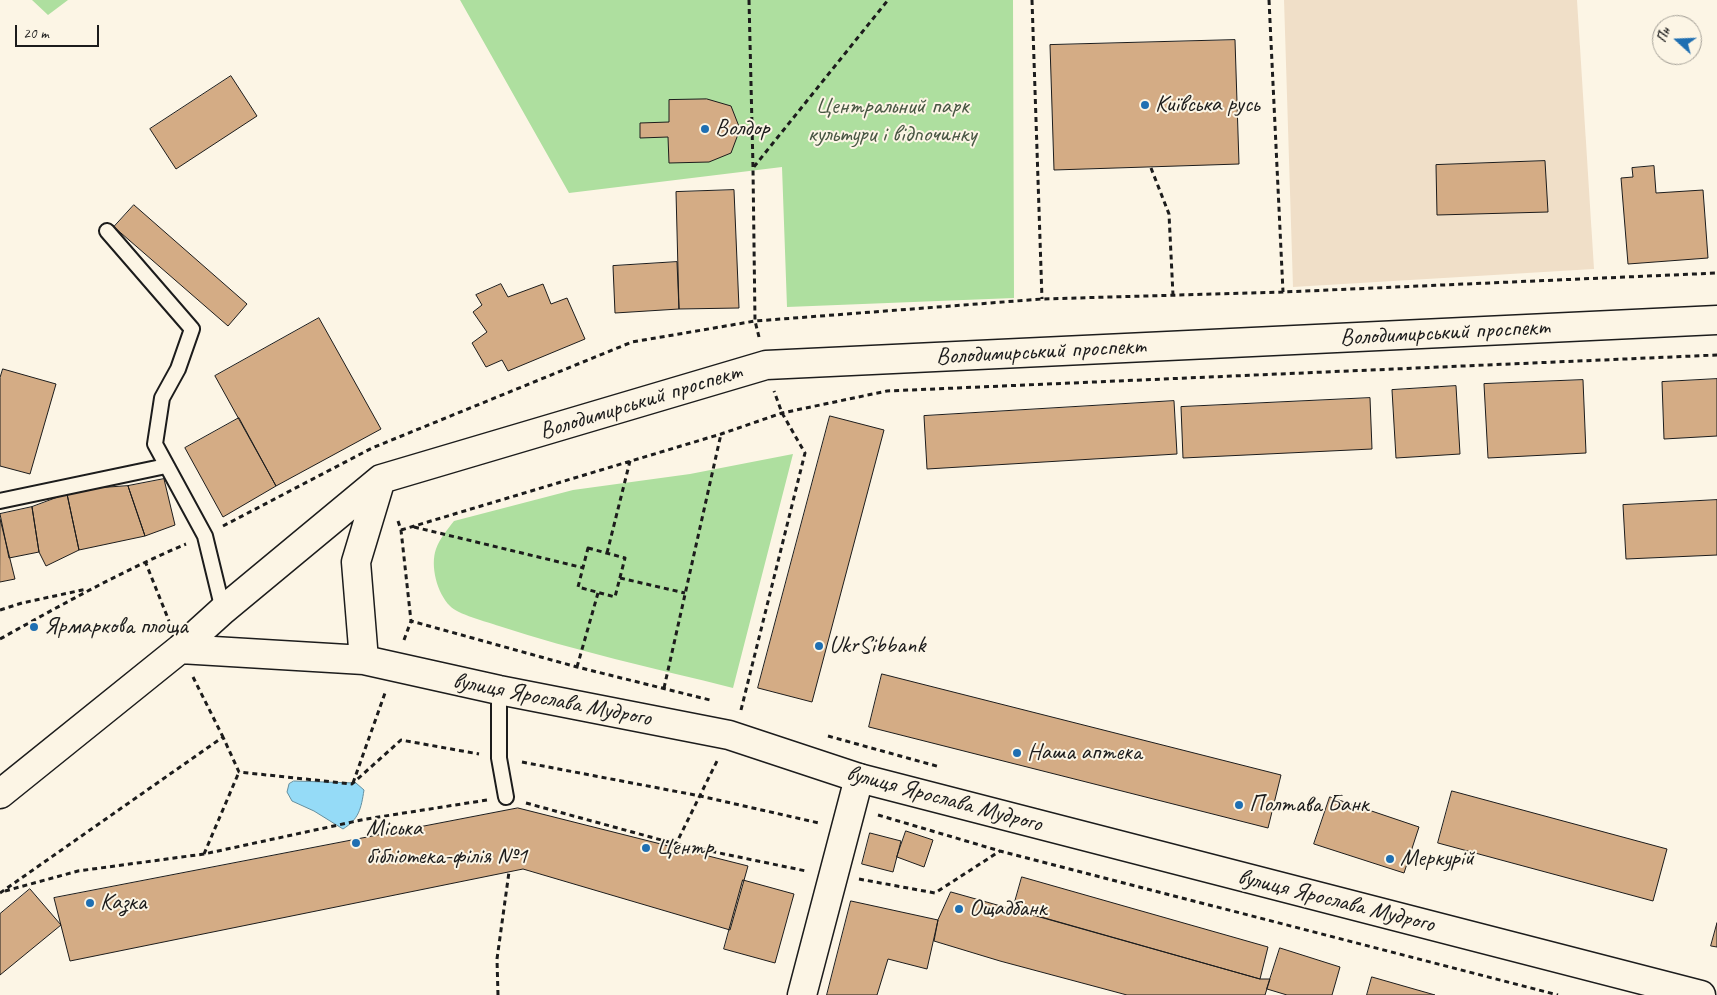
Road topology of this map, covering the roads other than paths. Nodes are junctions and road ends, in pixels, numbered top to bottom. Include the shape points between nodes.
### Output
1 (107, 231) dead end
2 (1717, 320) edge
3 (166, 466) junction
4 (381, 479) junction
5 (0, 501) edge
6 (223, 610) junction
7 (180, 649) junction
8 (364, 660) junction
9 (499, 690) junction
10 (859, 778) junction
11 (0, 794) edge
12 (506, 797) road end
13 (802, 995) edge
14 (1701, 995) edge

1 - 3 lane via 192,329 178,369 162,398 155,444
2 - 4 main road, Володимирський проспект via 766,365
3 - 5 lane
3 - 6 lane via 205,536
4 - 6 main road, Володимирський проспект
4 - 8 main road via 356,562
6 - 7 main road, Володимирський проспект
7 - 8 main road, вулиця Ярослава Мудрого
7 - 11 main road, Володимирський проспект
8 - 9 main road, вулиця Ярослава Мудрого
9 - 10 main road, вулиця Ярослава Мудрого via 729,735
9 - 12 lane via 499,758
10 - 13 main road
10 - 14 main road, вулиця Ярослава Мудрого

